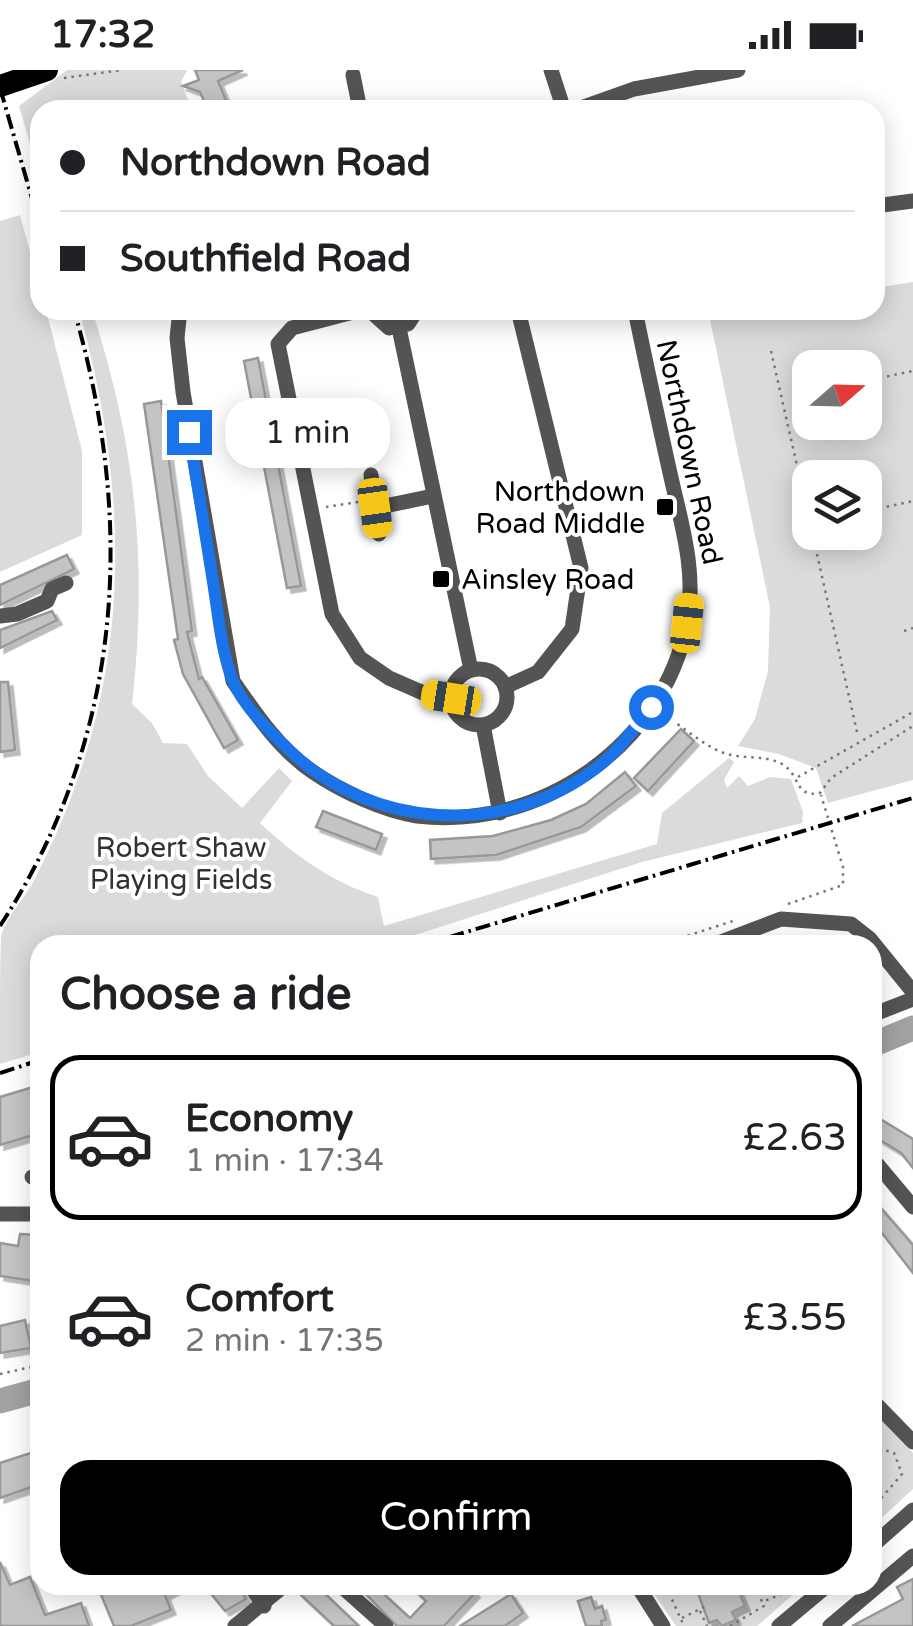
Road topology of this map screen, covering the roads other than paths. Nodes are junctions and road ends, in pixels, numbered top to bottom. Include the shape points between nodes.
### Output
1 (47, 70) edge
2 (552, 70) edge
3 (738, 70) edge
4 (354, 75) dead end
5 (0, 86) edge
6 (358, 100) edge
7 (561, 100) edge
8 (603, 100) edge
9 (913, 201) edge
10 (885, 205) edge
11 (179, 320) edge
12 (323, 320) edge
13 (377, 320) edge
14 (407, 320) edge
15 (520, 320) edge
16 (636, 320) edge
17 (399, 328) junction
18 (370, 475) dead end
19 (433, 496) junction
20 (374, 503) junction
21 (379, 534) dead end
22 (66, 582) dead end
23 (0, 616) edge
24 (471, 670) junction
25 (505, 687) junction
26 (451, 698) junction
27 (483, 725) junction
28 (500, 813) junction
29 (741, 935) edge
30 (863, 935) edge
31 (882, 952) edge
32 (913, 995) edge
33 (882, 1010) edge
34 (882, 1170) edge
35 (913, 1207) edge
36 (0, 1214) edge
37 (30, 1214) edge
38 (882, 1410) edge
39 (913, 1442) edge
40 (913, 1510) edge
41 (882, 1538) edge
42 (913, 1556) edge
43 (882, 1559) edge
44 (892, 1574) junction
45 (882, 1582) edge
46 (257, 1595) edge
47 (275, 1595) edge
48 (351, 1595) edge
49 (644, 1595) edge
50 (816, 1595) edge
51 (867, 1595) edge
52 (264, 1606) junction
53 (241, 1625) edge
54 (386, 1626) edge
55 (664, 1626) edge
56 (779, 1626) edge
57 (830, 1626) edge

1 - 5 highway
2 - 7 street
3 - 8 street
4 - 6 street
9 - 10 street
11 - 28 street, Northdown Road via 183,392 233,681 311,771 375,803 417,816
12 - 26 street via 292,328 278,344 332,614 360,658 389,678
13 - 17 street
14 - 17 street
15 - 25 street via 581,568 580,600 559,650 538,672
16 - 28 street, Northdown Road via 692,574 687,623 674,670 625,742 558,792
17 - 19 street
18 - 20 street
19 - 20 street
19 - 24 street
20 - 21 street
22 - 23 street via 47,600
24 - 25 street via 490,671
24 - 26 street via 457,680
25 - 27 street via 501,715
26 - 27 street via 463,720
27 - 28 street
29 - 30 street via 781,920 851,924
31 - 32 street
32 - 33 street
34 - 35 street
36 - 37 street
38 - 39 street
40 - 41 street
42 - 44 street
43 - 44 street
44 - 45 street
46 - 52 street
47 - 52 street
48 - 54 street
49 - 55 street
50 - 56 street
51 - 57 street
52 - 53 street

